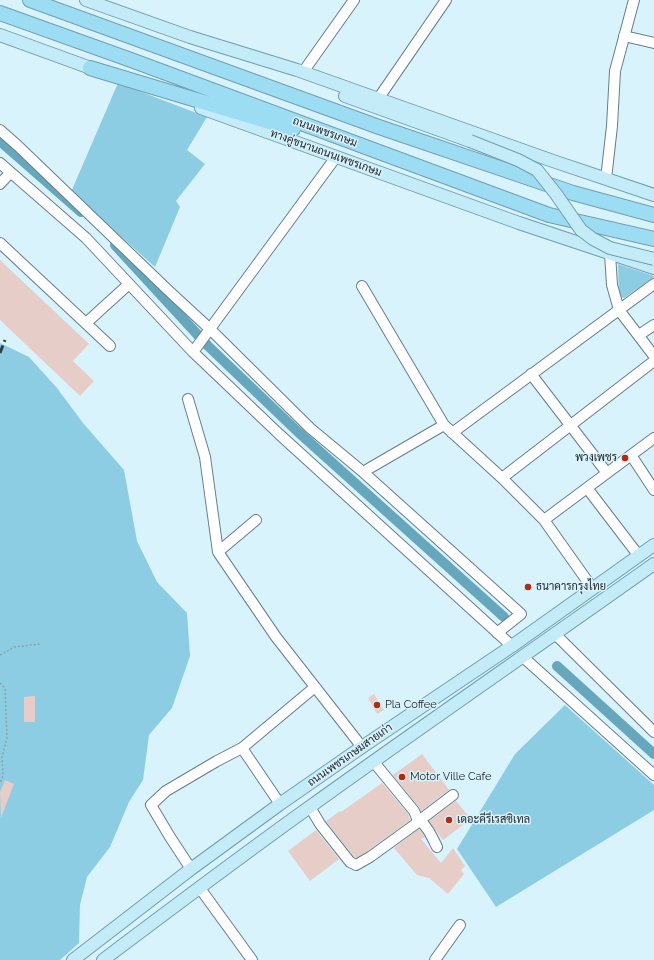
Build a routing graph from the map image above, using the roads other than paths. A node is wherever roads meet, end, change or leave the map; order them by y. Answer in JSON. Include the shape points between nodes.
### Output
{"nodes":[{"id":1,"x":30,"y":0,"type":"edge"},
{"id":2,"x":86,"y":0,"type":"edge"},
{"id":3,"x":354,"y":0,"type":"edge"},
{"id":4,"x":446,"y":0,"type":"edge"},
{"id":5,"x":634,"y":0,"type":"edge"},
{"id":6,"x":0,"y":13,"type":"edge"},
{"id":7,"x":0,"y":35,"type":"edge"},
{"id":8,"x":624,"y":36,"type":"junction"},
{"id":9,"x":190,"y":37,"type":"junction"},
{"id":10,"x":654,"y":43,"type":"edge"},
{"id":11,"x":90,"y":68,"type":"junction"},
{"id":12,"x":303,"y":72,"type":"junction"},
{"id":13,"x":378,"y":99,"type":"junction"},
{"id":14,"x":0,"y":130,"type":"edge"},
{"id":15,"x":336,"y":157,"type":"junction"},
{"id":16,"x":0,"y":163,"type":"edge"},
{"id":17,"x":427,"y":170,"type":"junction"},
{"id":18,"x":10,"y":172,"type":"junction"},
{"id":19,"x":606,"y":179,"type":"junction"},
{"id":20,"x":0,"y":184,"type":"edge"},
{"id":21,"x":654,"y":195,"type":"edge"},
{"id":22,"x":654,"y":215,"type":"edge"},
{"id":23,"x":654,"y":239,"type":"edge"},
{"id":24,"x":0,"y":243,"type":"edge"},
{"id":25,"x":610,"y":254,"type":"junction"},
{"id":26,"x":654,"y":259,"type":"edge"},
{"id":27,"x":654,"y":268,"type":"edge"},
{"id":28,"x":129,"y":284,"type":"junction"},
{"id":29,"x":654,"y":284,"type":"edge"},
{"id":30,"x":362,"y":286,"type":"dead end"},
{"id":31,"x":619,"y":310,"type":"junction"},
{"id":32,"x":86,"y":323,"type":"junction"},
{"id":33,"x":654,"y":324,"type":"edge"},
{"id":34,"x":208,"y":331,"type":"junction"},
{"id":35,"x":639,"y":335,"type":"junction"},
{"id":36,"x":110,"y":346,"type":"dead end"},
{"id":37,"x":195,"y":349,"type":"junction"},
{"id":38,"x":654,"y":356,"type":"edge"},
{"id":39,"x":654,"y":361,"type":"edge"},
{"id":40,"x":532,"y":374,"type":"junction"},
{"id":41,"x":188,"y":399,"type":"dead end"},
{"id":42,"x":444,"y":425,"type":"junction"},
{"id":43,"x":570,"y":425,"type":"junction"},
{"id":44,"x":452,"y":433,"type":"junction"},
{"id":45,"x":654,"y":438,"type":"edge"},
{"id":46,"x":631,"y":455,"type":"junction"},
{"id":47,"x":363,"y":472,"type":"junction"},
{"id":48,"x":607,"y":473,"type":"junction"},
{"id":49,"x":502,"y":478,"type":"junction"},
{"id":50,"x":587,"y":488,"type":"junction"},
{"id":51,"x":654,"y":490,"type":"edge"},
{"id":52,"x":256,"y":520,"type":"dead end"},
{"id":53,"x":544,"y":520,"type":"junction"},
{"id":54,"x":654,"y":545,"type":"edge"},
{"id":55,"x":218,"y":552,"type":"junction"},
{"id":56,"x":639,"y":556,"type":"junction"},
{"id":57,"x":654,"y":564,"type":"edge"},
{"id":58,"x":593,"y":589,"type":"junction"},
{"id":59,"x":497,"y":633,"type":"junction"},
{"id":60,"x":555,"y":634,"type":"junction"},
{"id":61,"x":512,"y":646,"type":"junction"},
{"id":62,"x":523,"y":657,"type":"junction"},
{"id":63,"x":315,"y":687,"type":"junction"},
{"id":64,"x":654,"y":732,"type":"edge"},
{"id":65,"x":362,"y":747,"type":"junction"},
{"id":66,"x":242,"y":748,"type":"junction"},
{"id":67,"x":373,"y":761,"type":"junction"},
{"id":68,"x":654,"y":775,"type":"edge"},
{"id":69,"x":453,"y":795,"type":"dead end"},
{"id":70,"x":280,"y":804,"type":"junction"},
{"id":71,"x":310,"y":807,"type":"junction"},
{"id":72,"x":418,"y":819,"type":"junction"},
{"id":73,"x":437,"y":847,"type":"dead end"},
{"id":74,"x":191,"y":868,"type":"junction"},
{"id":75,"x":199,"y":887,"type":"junction"},
{"id":76,"x":460,"y":925,"type":"dead end"},
{"id":77,"x":73,"y":960,"type":"edge"},
{"id":78,"x":103,"y":960,"type":"edge"},
{"id":79,"x":252,"y":960,"type":"edge"},
{"id":80,"x":435,"y":960,"type":"edge"}],
"edges":[{"from":1,"to":22,"type":"highway","via":[[386,130],[572,193]]},
{"from":2,"to":9,"type":"main road"},
{"from":3,"to":12,"type":"street"},
{"from":4,"to":13,"type":"street"},
{"from":5,"to":8,"type":"street"},
{"from":6,"to":17,"type":"highway","name":"ถนนเพชรเกษม"},
{"from":7,"to":11,"type":"main road","name":"ทางคู่ขนานถนนเพชรเกษม"},
{"from":8,"to":10,"type":"street"},
{"from":8,"to":19,"type":"street","via":[[615,70]]},
{"from":9,"to":12,"type":"main road"},
{"from":9,"to":26,"type":"main road","bridge":true,"via":[[518,160],[537,170],[581,230],[593,239],[610,248]]},
{"from":11,"to":15,"type":"main road","name":"ทางคู่ขนานถนนเพชรเกษม"},
{"from":11,"to":17,"type":"highway"},
{"from":12,"to":13,"type":"main road"},
{"from":13,"to":19,"type":"main road"},
{"from":14,"to":34,"type":"street"},
{"from":15,"to":25,"type":"main road","name":"ทางคู่ขนานถนนเพชรเกษม"},
{"from":15,"to":34,"type":"street"},
{"from":16,"to":18,"type":"street"},
{"from":17,"to":23,"type":"highway","name":"ถนนเพชรเกษม","via":[[549,215]]},
{"from":18,"to":20,"type":"street"},
{"from":18,"to":28,"type":"street","via":[[86,238]]},
{"from":19,"to":21,"type":"main road"},
{"from":24,"to":32,"type":"street"},
{"from":25,"to":27,"type":"main road","name":"ทางคู่ขนานถนนเพชรเกษม"},
{"from":25,"to":31,"type":"street","via":[[612,285]]},
{"from":28,"to":32,"type":"street"},
{"from":28,"to":37,"type":"street"},
{"from":29,"to":31,"type":"street"},
{"from":30,"to":42,"type":"street"},
{"from":31,"to":35,"type":"street"},
{"from":31,"to":40,"type":"street"},
{"from":32,"to":36,"type":"street"},
{"from":33,"to":35,"type":"street"},
{"from":34,"to":37,"type":"street"},
{"from":34,"to":47,"type":"street","via":[[310,428]]},
{"from":35,"to":38,"type":"street"},
{"from":37,"to":59,"type":"street","via":[[279,434]]},
{"from":39,"to":43,"type":"street"},
{"from":40,"to":43,"type":"street"},
{"from":40,"to":44,"type":"street"},
{"from":41,"to":55,"type":"street","via":[[205,457]]},
{"from":42,"to":44,"type":"street"},
{"from":42,"to":47,"type":"street"},
{"from":43,"to":48,"type":"street"},
{"from":43,"to":49,"type":"street"},
{"from":44,"to":49,"type":"street"},
{"from":45,"to":46,"type":"street"},
{"from":46,"to":48,"type":"street"},
{"from":46,"to":51,"type":"street"},
{"from":47,"to":59,"type":"street","via":[[521,614]]},
{"from":48,"to":50,"type":"street"},
{"from":49,"to":53,"type":"street"},
{"from":50,"to":53,"type":"street"},
{"from":50,"to":56,"type":"street"},
{"from":52,"to":55,"type":"street"},
{"from":53,"to":58,"type":"street"},
{"from":54,"to":56,"type":"main road","name":"ถนนเพชรเกษมสายเก่า"},
{"from":55,"to":63,"type":"street","via":[[276,637]]},
{"from":56,"to":58,"type":"main road","name":"ถนนเพชรเกษมสายเก่า"},
{"from":57,"to":60,"type":"main road","name":"ถนนเพชรเกษมสายเก่า"},
{"from":58,"to":61,"type":"main road","name":"ถนนเพชรเกษมสายเก่า"},
{"from":59,"to":61,"type":"street"},
{"from":60,"to":62,"type":"main road","name":"ถนนเพชรเกษมสายเก่า"},
{"from":60,"to":64,"type":"street"},
{"from":61,"to":65,"type":"main road","name":"ถนนเพชรเกษมสายเก่า"},
{"from":62,"to":67,"type":"main road","name":"ถนนเพชรเกษมสายเก่า"},
{"from":62,"to":68,"type":"street"},
{"from":63,"to":65,"type":"street"},
{"from":63,"to":66,"type":"street"},
{"from":65,"to":70,"type":"main road","name":"ถนนเพชรเกษมสายเก่า"},
{"from":66,"to":70,"type":"street"},
{"from":66,"to":74,"type":"street","via":[[166,791],[151,805]]},
{"from":67,"to":71,"type":"main road","name":"ถนนเพชรเกษมสายเก่า"},
{"from":67,"to":72,"type":"street"},
{"from":69,"to":72,"type":"street"},
{"from":70,"to":74,"type":"main road","name":"ถนนเพชรเกษมสายเก่า"},
{"from":71,"to":72,"type":"street","via":[[350,862],[356,865],[417,823]]},
{"from":71,"to":75,"type":"main road","name":"ถนนเพชรเกษมสายเก่า"},
{"from":72,"to":73,"type":"street","via":[[422,821]]},
{"from":74,"to":77,"type":"main road","name":"ถนนเพชรเกษมสายเก่า"},
{"from":75,"to":78,"type":"main road","name":"ถนนเพชรเกษมสายเก่า"},
{"from":75,"to":79,"type":"street"},
{"from":76,"to":80,"type":"street"}]}
